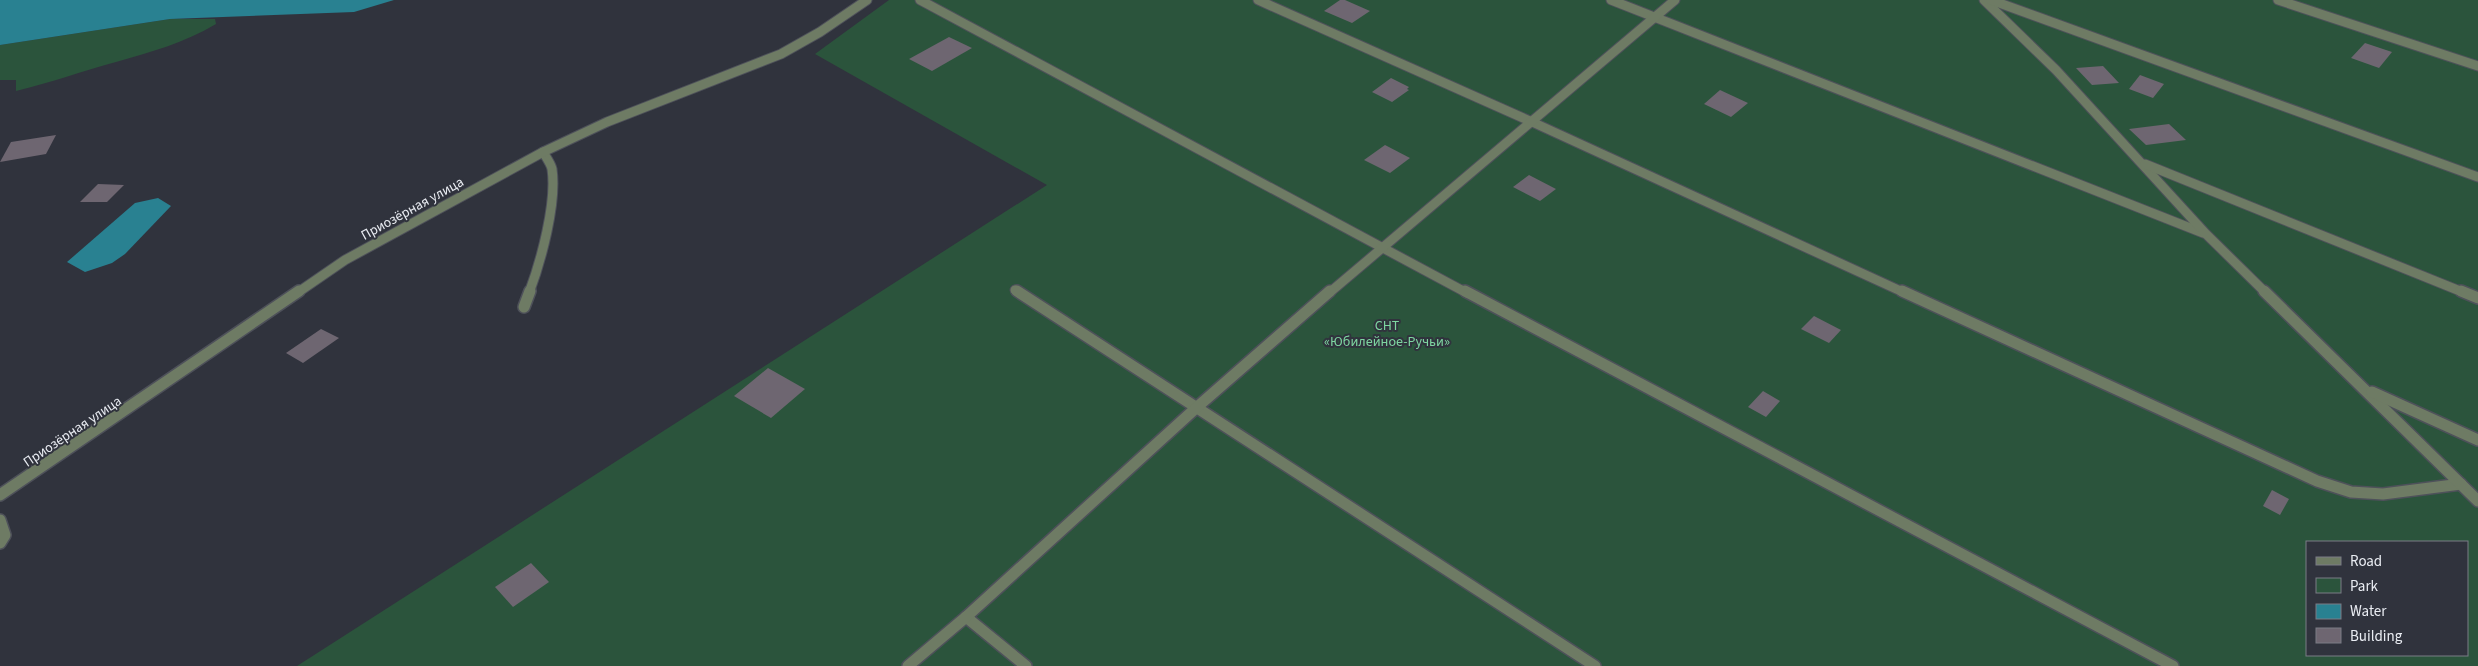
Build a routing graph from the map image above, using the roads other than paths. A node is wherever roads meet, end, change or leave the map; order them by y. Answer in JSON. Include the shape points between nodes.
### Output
{"nodes":[{"id":1,"x":867,"y":0,"type":"edge"},
{"id":2,"x":920,"y":0,"type":"edge"},
{"id":3,"x":1258,"y":0,"type":"edge"},
{"id":4,"x":1611,"y":0,"type":"edge"},
{"id":5,"x":1675,"y":0,"type":"edge"},
{"id":6,"x":1984,"y":0,"type":"edge"},
{"id":7,"x":1991,"y":0,"type":"edge"},
{"id":8,"x":2278,"y":0,"type":"edge"},
{"id":9,"x":1656,"y":17,"type":"junction"},
{"id":10,"x":2478,"y":66,"type":"edge"},
{"id":11,"x":1530,"y":120,"type":"junction"},
{"id":12,"x":543,"y":152,"type":"junction"},
{"id":13,"x":2143,"y":163,"type":"junction"},
{"id":14,"x":2478,"y":177,"type":"edge"},
{"id":15,"x":2206,"y":234,"type":"junction"},
{"id":16,"x":1381,"y":247,"type":"junction"},
{"id":17,"x":1015,"y":290,"type":"dead end"},
{"id":18,"x":2478,"y":298,"type":"edge"},
{"id":19,"x":524,"y":308,"type":"dead end"},
{"id":20,"x":2364,"y":389,"type":"junction"},
{"id":21,"x":1196,"y":408,"type":"junction"},
{"id":22,"x":2478,"y":440,"type":"edge"},
{"id":23,"x":2461,"y":484,"type":"junction"},
{"id":24,"x":0,"y":495,"type":"edge"},
{"id":25,"x":2478,"y":500,"type":"edge"},
{"id":26,"x":0,"y":520,"type":"edge"},
{"id":27,"x":0,"y":543,"type":"edge"},
{"id":28,"x":966,"y":617,"type":"junction"},
{"id":29,"x":908,"y":666,"type":"edge"},
{"id":30,"x":1026,"y":666,"type":"edge"},
{"id":31,"x":1594,"y":666,"type":"edge"},
{"id":32,"x":2173,"y":666,"type":"edge"}],
"edges":[{"from":1,"to":12,"type":"street","name":"Приозёрная улица","via":[[782,54],[632,111]]},
{"from":2,"to":16,"type":"street"},
{"from":3,"to":11,"type":"street"},
{"from":4,"to":9,"type":"street"},
{"from":5,"to":9,"type":"street"},
{"from":6,"to":13,"type":"street","via":[[2056,70]]},
{"from":7,"to":14,"type":"street"},
{"from":8,"to":10,"type":"street"},
{"from":9,"to":11,"type":"street"},
{"from":9,"to":15,"type":"street"},
{"from":11,"to":16,"type":"street"},
{"from":11,"to":23,"type":"street","via":[[2317,481],[2351,492],[2383,494]]},
{"from":12,"to":19,"type":"street","via":[[552,168],[551,195],[543,254]]},
{"from":12,"to":24,"type":"street","name":"Приозёрная улица","via":[[346,260]]},
{"from":13,"to":15,"type":"street"},
{"from":13,"to":18,"type":"street"},
{"from":15,"to":20,"type":"street"},
{"from":16,"to":21,"type":"street"},
{"from":16,"to":32,"type":"street"},
{"from":17,"to":21,"type":"street"},
{"from":20,"to":22,"type":"street"},
{"from":20,"to":23,"type":"street"},
{"from":21,"to":28,"type":"street"},
{"from":21,"to":31,"type":"street"},
{"from":23,"to":25,"type":"street"},
{"from":26,"to":27,"type":"street","via":[[5,534]]},
{"from":28,"to":29,"type":"street"},
{"from":28,"to":30,"type":"street"}]}
